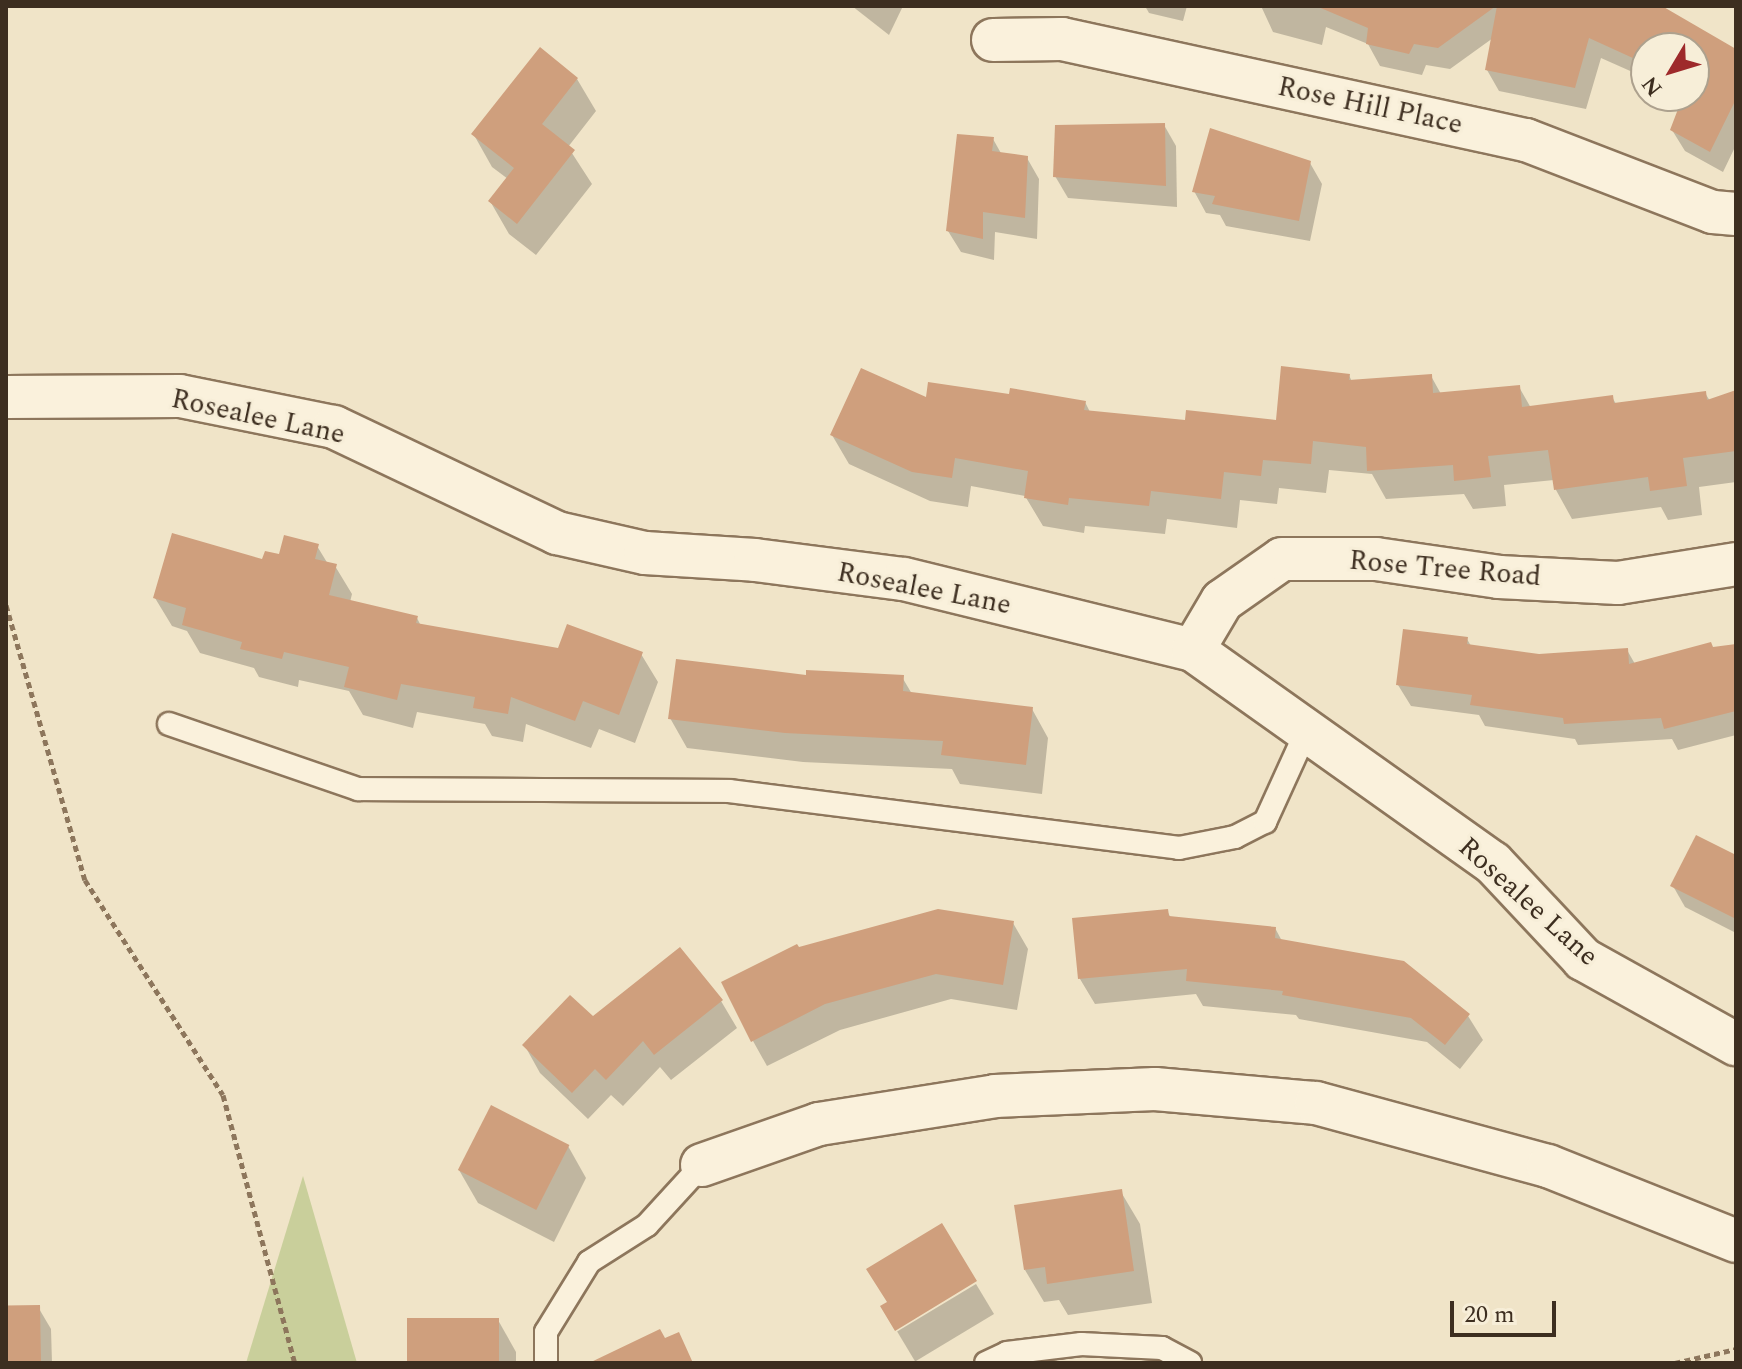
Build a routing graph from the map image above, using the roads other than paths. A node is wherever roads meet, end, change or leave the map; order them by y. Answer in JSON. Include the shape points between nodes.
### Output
{"nodes":[{"id":1,"x":993,"y":40,"type":"dead end"},
{"id":2,"x":1736,"y":214,"type":"edge"},
{"id":3,"x":6,"y":397,"type":"edge"},
{"id":4,"x":1736,"y":564,"type":"edge"},
{"id":5,"x":1193,"y":650,"type":"junction"},
{"id":6,"x":169,"y":724,"type":"dead end"},
{"id":7,"x":1307,"y":730,"type":"junction"},
{"id":8,"x":1736,"y":1044,"type":"edge"},
{"id":9,"x":702,"y":1165,"type":"joint"},
{"id":10,"x":1736,"y":1241,"type":"edge"},
{"id":11,"x":546,"y":1363,"type":"edge"},
{"id":12,"x":986,"y":1363,"type":"edge"},
{"id":13,"x":1190,"y":1363,"type":"edge"}],
"edges":[{"from":1,"to":2,"type":"street","name":"Rose Hill Place","via":[[1062,39],[1526,140],[1713,212]]},
{"from":3,"to":5,"type":"street","name":"Rosealee Lane","via":[[180,396],[334,427],[557,533],[645,553],[755,560],[904,579]]},
{"from":4,"to":5,"type":"street","name":"Rose Tree Road","via":[[1618,583],[1499,577],[1376,559],[1282,559],[1222,601]]},
{"from":5,"to":7,"type":"street","name":"Rosealee Lane"},
{"from":6,"to":7,"type":"lane","via":[[358,789],[729,791],[1179,848],[1235,837],[1265,822]]},
{"from":7,"to":8,"type":"street","name":"Rosealee Lane","via":[[1493,863],[1583,959]]},
{"from":9,"to":10,"type":"street","via":[[819,1124],[995,1096],[1155,1089],[1316,1103],[1548,1166]]},
{"from":9,"to":11,"type":"lane","via":[[647,1225],[589,1262],[546,1332]]},
{"from":12,"to":13,"type":"lane","via":[[1007,1353],[1081,1344],[1162,1348]]}]}
